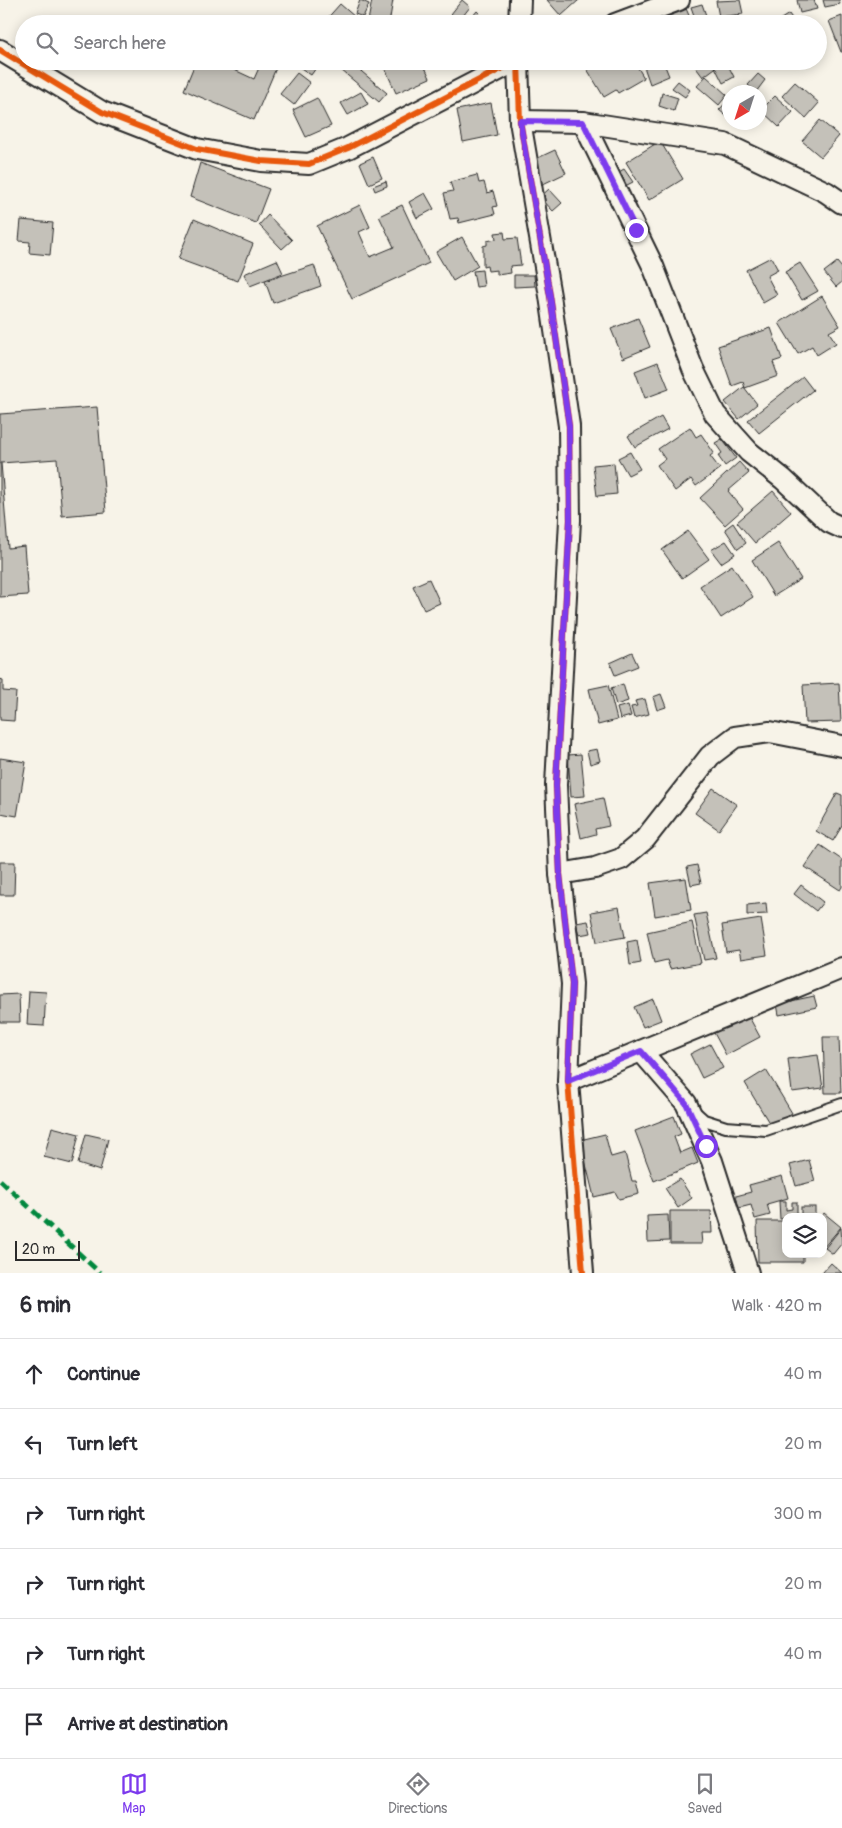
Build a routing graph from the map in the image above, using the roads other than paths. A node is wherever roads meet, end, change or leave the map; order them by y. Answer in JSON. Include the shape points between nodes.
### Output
{"nodes":[{"id":1,"x":520,"y":0,"type":"edge"},
{"id":2,"x":679,"y":0,"type":"edge"},
{"id":3,"x":519,"y":15,"type":"edge"},
{"id":4,"x":640,"y":15,"type":"edge"},
{"id":5,"x":0,"y":50,"type":"edge"},
{"id":6,"x":15,"y":59,"type":"edge"},
{"id":7,"x":33,"y":70,"type":"edge"},
{"id":8,"x":500,"y":70,"type":"edge"},
{"id":9,"x":517,"y":70,"type":"edge"},
{"id":10,"x":520,"y":121,"type":"junction"},
{"id":11,"x":583,"y":122,"type":"junction"},
{"id":12,"x":842,"y":203,"type":"edge"},
{"id":13,"x":842,"y":528,"type":"edge"},
{"id":14,"x":842,"y":746,"type":"edge"},
{"id":15,"x":560,"y":874,"type":"junction"},
{"id":16,"x":842,"y":968,"type":"edge"},
{"id":17,"x":641,"y":1051,"type":"junction"},
{"id":18,"x":568,"y":1081,"type":"junction"},
{"id":19,"x":686,"y":1103,"type":"junction"},
{"id":20,"x":842,"y":1104,"type":"edge"},
{"id":21,"x":583,"y":1273,"type":"edge"},
{"id":22,"x":748,"y":1273,"type":"edge"}],
"edges":[{"from":1,"to":3,"type":"street"},
{"from":2,"to":4,"type":"street"},
{"from":5,"to":6,"type":"street"},
{"from":7,"to":8,"type":"street","via":[[102,112],[198,149],[262,161],[309,164],[348,148]]},
{"from":9,"to":10,"type":"street"},
{"from":10,"to":11,"type":"street"},
{"from":10,"to":15,"type":"street","via":[[569,426],[570,520],[556,785]]},
{"from":11,"to":12,"type":"street","via":[[725,144],[826,192]]},
{"from":11,"to":13,"type":"street","via":[[653,266],[693,368],[715,414],[749,452],[828,522]]},
{"from":14,"to":15,"type":"street","via":[[770,732],[735,737],[710,756],[645,839],[620,859],[595,868]]},
{"from":15,"to":18,"type":"street","via":[[572,984]]},
{"from":16,"to":17,"type":"street"},
{"from":17,"to":18,"type":"street"},
{"from":17,"to":19,"type":"street"},
{"from":18,"to":21,"type":"street"},
{"from":19,"to":20,"type":"lane","via":[[704,1120],[726,1127],[766,1130]]},
{"from":19,"to":22,"type":"street","via":[[712,1161]]}]}
